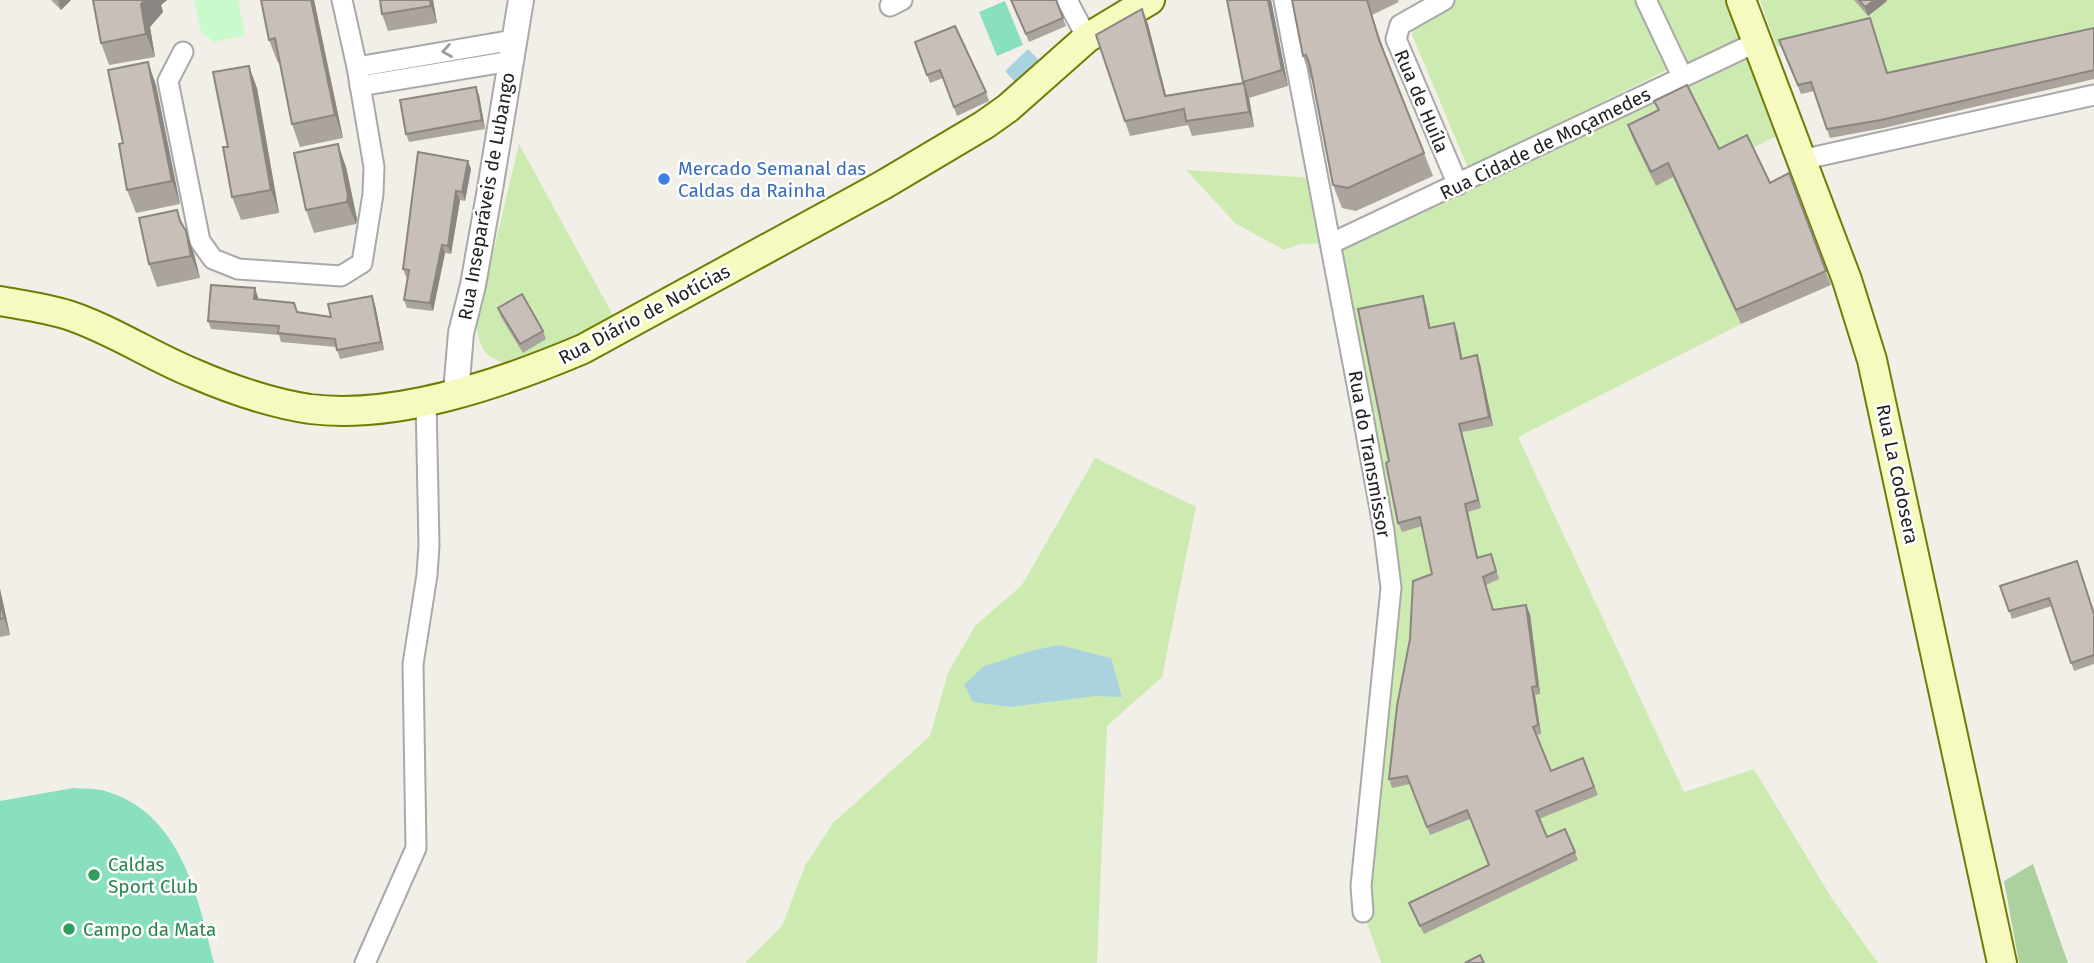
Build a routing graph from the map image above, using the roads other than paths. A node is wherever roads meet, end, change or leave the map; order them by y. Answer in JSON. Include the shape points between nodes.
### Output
{"nodes":[{"id":1,"x":342,"y":0,"type":"edge"},
{"id":2,"x":521,"y":0,"type":"edge"},
{"id":3,"x":1067,"y":0,"type":"edge"},
{"id":4,"x":1150,"y":0,"type":"edge"},
{"id":5,"x":1284,"y":0,"type":"edge"},
{"id":6,"x":1444,"y":0,"type":"edge"},
{"id":7,"x":1646,"y":0,"type":"edge"},
{"id":8,"x":1741,"y":0,"type":"edge"},
{"id":9,"x":1087,"y":38,"type":"junction"},
{"id":10,"x":1757,"y":42,"type":"junction"},
{"id":11,"x":513,"y":50,"type":"junction"},
{"id":12,"x":183,"y":52,"type":"dead end"},
{"id":13,"x":357,"y":67,"type":"junction"},
{"id":14,"x":1682,"y":76,"type":"junction"},
{"id":15,"x":360,"y":86,"type":"junction"},
{"id":16,"x":2094,"y":96,"type":"edge"},
{"id":17,"x":1801,"y":160,"type":"junction"},
{"id":18,"x":1458,"y":185,"type":"junction"},
{"id":19,"x":1332,"y":243,"type":"junction"},
{"id":20,"x":0,"y":301,"type":"edge"},
{"id":21,"x":456,"y":393,"type":"junction"},
{"id":22,"x":426,"y":400,"type":"junction"},
{"id":23,"x":1363,"y":912,"type":"dead end"},
{"id":24,"x":365,"y":963,"type":"edge"},
{"id":25,"x":2003,"y":963,"type":"edge"}],
"edges":[{"from":1,"to":13,"type":"street"},
{"from":2,"to":11,"type":"street","name":"Rua Inseparáveis de Lubango"},
{"from":3,"to":9,"type":"street"},
{"from":4,"to":9,"type":"main road","name":"Rua Diário de Notícias"},
{"from":5,"to":19,"type":"street","name":"Rua do Transmissor"},
{"from":6,"to":18,"type":"street","name":"Rua de Huíla","via":[[1400,25],[1396,39]]},
{"from":7,"to":14,"type":"street"},
{"from":8,"to":10,"type":"main road","name":"Rua La Codosera"},
{"from":9,"to":21,"type":"main road","name":"Rua Diário de Notícias","via":[[1008,108],[883,185],[583,349]]},
{"from":10,"to":14,"type":"street","name":"Rua Cidade de Moçamedes"},
{"from":10,"to":17,"type":"main road","name":"Rua La Codosera"},
{"from":11,"to":13,"type":"street","one_way":true},
{"from":11,"to":15,"type":"street"},
{"from":11,"to":21,"type":"street","name":"Rua Inseparáveis de Lubango","via":[[461,333]]},
{"from":12,"to":15,"type":"street","via":[[168,81],[200,241],[213,259],[238,269],[341,276],[362,263],[374,167]]},
{"from":13,"to":15,"type":"street"},
{"from":14,"to":18,"type":"street","name":"Rua Cidade de Moçamedes"},
{"from":16,"to":17,"type":"street"},
{"from":17,"to":25,"type":"main road","name":"Rua La Codosera","via":[[1872,360]]},
{"from":18,"to":19,"type":"street","name":"Rua Cidade de Moçamedes"},
{"from":19,"to":23,"type":"street","name":"Rua do Transmissor","via":[[1391,588],[1361,886]]},
{"from":20,"to":22,"type":"main road","name":"Rua Diário de Notícias","via":[[68,315],[191,372],[275,402],[347,410]]},
{"from":21,"to":22,"type":"main road","name":"Rua Diário de Notícias"},
{"from":22,"to":24,"type":"street","via":[[429,545],[413,664],[416,848]]}]}
